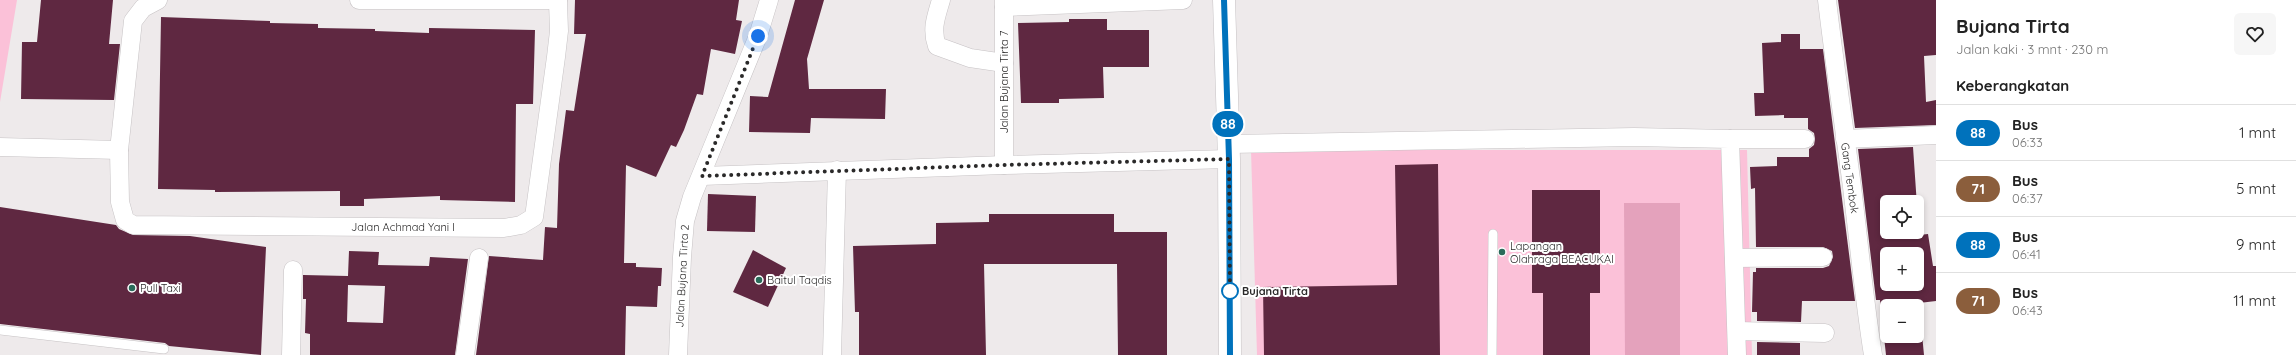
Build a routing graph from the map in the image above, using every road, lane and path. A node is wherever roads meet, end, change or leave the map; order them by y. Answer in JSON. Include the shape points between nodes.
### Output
{"nodes":[{"id":1,"x":158,"y":0,"type":"edge"},
{"id":2,"x":359,"y":0,"type":"edge"},
{"id":3,"x":769,"y":0,"type":"edge"},
{"id":4,"x":941,"y":0,"type":"edge"},
{"id":5,"x":1183,"y":0,"type":"edge"},
{"id":6,"x":1224,"y":0,"type":"edge"},
{"id":7,"x":1827,"y":0,"type":"edge"},
{"id":8,"x":558,"y":1,"type":"edge"},
{"id":9,"x":1004,"y":4,"type":"edge"},
{"id":10,"x":1004,"y":63,"type":"junction"},
{"id":11,"x":1936,"y":135,"type":"edge"},
{"id":12,"x":1730,"y":138,"type":"junction"},
{"id":13,"x":1845,"y":138,"type":"junction"},
{"id":14,"x":1805,"y":139,"type":"dead end"},
{"id":15,"x":0,"y":148,"type":"edge"},
{"id":16,"x":119,"y":150,"type":"junction"},
{"id":17,"x":1229,"y":151,"type":"junction"},
{"id":18,"x":1004,"y":165,"type":"junction"},
{"id":19,"x":837,"y":170,"type":"junction"},
{"id":20,"x":702,"y":176,"type":"junction"},
{"id":21,"x":1493,"y":234,"type":"dead end"},
{"id":22,"x":1823,"y":256,"type":"dead end"},
{"id":23,"x":480,"y":258,"type":"dead end"},
{"id":24,"x":1734,"y":258,"type":"junction"},
{"id":25,"x":294,"y":270,"type":"dead end"},
{"id":26,"x":0,"y":330,"type":"edge"},
{"id":27,"x":1737,"y":331,"type":"junction"},
{"id":28,"x":1825,"y":333,"type":"dead end"},
{"id":29,"x":164,"y":349,"type":"dead end"},
{"id":30,"x":291,"y":355,"type":"edge"},
{"id":31,"x":465,"y":355,"type":"edge"},
{"id":32,"x":678,"y":355,"type":"edge"},
{"id":33,"x":832,"y":355,"type":"edge"},
{"id":34,"x":1230,"y":355,"type":"edge"},
{"id":35,"x":1492,"y":355,"type":"edge"},
{"id":36,"x":1737,"y":355,"type":"edge"},
{"id":37,"x":1873,"y":355,"type":"edge"}],
"edges":[{"from":1,"to":16,"type":"street","name":"Jalan Achmad Yani I","via":[[143,8],[133,21]]},
{"from":2,"to":8,"type":"street","name":"Jalan Achmad Yani I"},
{"from":3,"to":20,"type":"street","name":"Jalan Bujana Tirta 2","via":[[758,36]]},
{"from":4,"to":10,"type":"street","via":[[934,22],[933,35],[937,46],[970,58]]},
{"from":5,"to":9,"type":"street"},
{"from":6,"to":17,"type":"street"},
{"from":7,"to":13,"type":"street","name":"Gang Tembok"},
{"from":8,"to":16,"type":"street","name":"Jalan Achmad Yani I","via":[[559,31],[534,218],[521,225],[496,228],[133,225],[125,220],[120,202]]},
{"from":9,"to":10,"type":"street","name":"Jalan Bujana Tirta 7"},
{"from":10,"to":18,"type":"street","name":"Jalan Bujana Tirta 7"},
{"from":11,"to":13,"type":"street"},
{"from":12,"to":14,"type":"street"},
{"from":12,"to":17,"type":"street","via":[[1634,137]]},
{"from":12,"to":24,"type":"street"},
{"from":13,"to":37,"type":"street","name":"Gang Tembok","via":[[1867,328]]},
{"from":15,"to":16,"type":"street"},
{"from":17,"to":18,"type":"street"},
{"from":17,"to":34,"type":"street"},
{"from":18,"to":19,"type":"street"},
{"from":19,"to":20,"type":"street"},
{"from":19,"to":33,"type":"street"},
{"from":20,"to":32,"type":"street","name":"Jalan Bujana Tirta 2","via":[[685,221]]},
{"from":21,"to":35,"type":"lane"},
{"from":22,"to":24,"type":"street"},
{"from":23,"to":31,"type":"street"},
{"from":24,"to":27,"type":"street"},
{"from":25,"to":30,"type":"street"},
{"from":26,"to":29,"type":"lane"},
{"from":27,"to":28,"type":"street"},
{"from":27,"to":36,"type":"street"}]}
